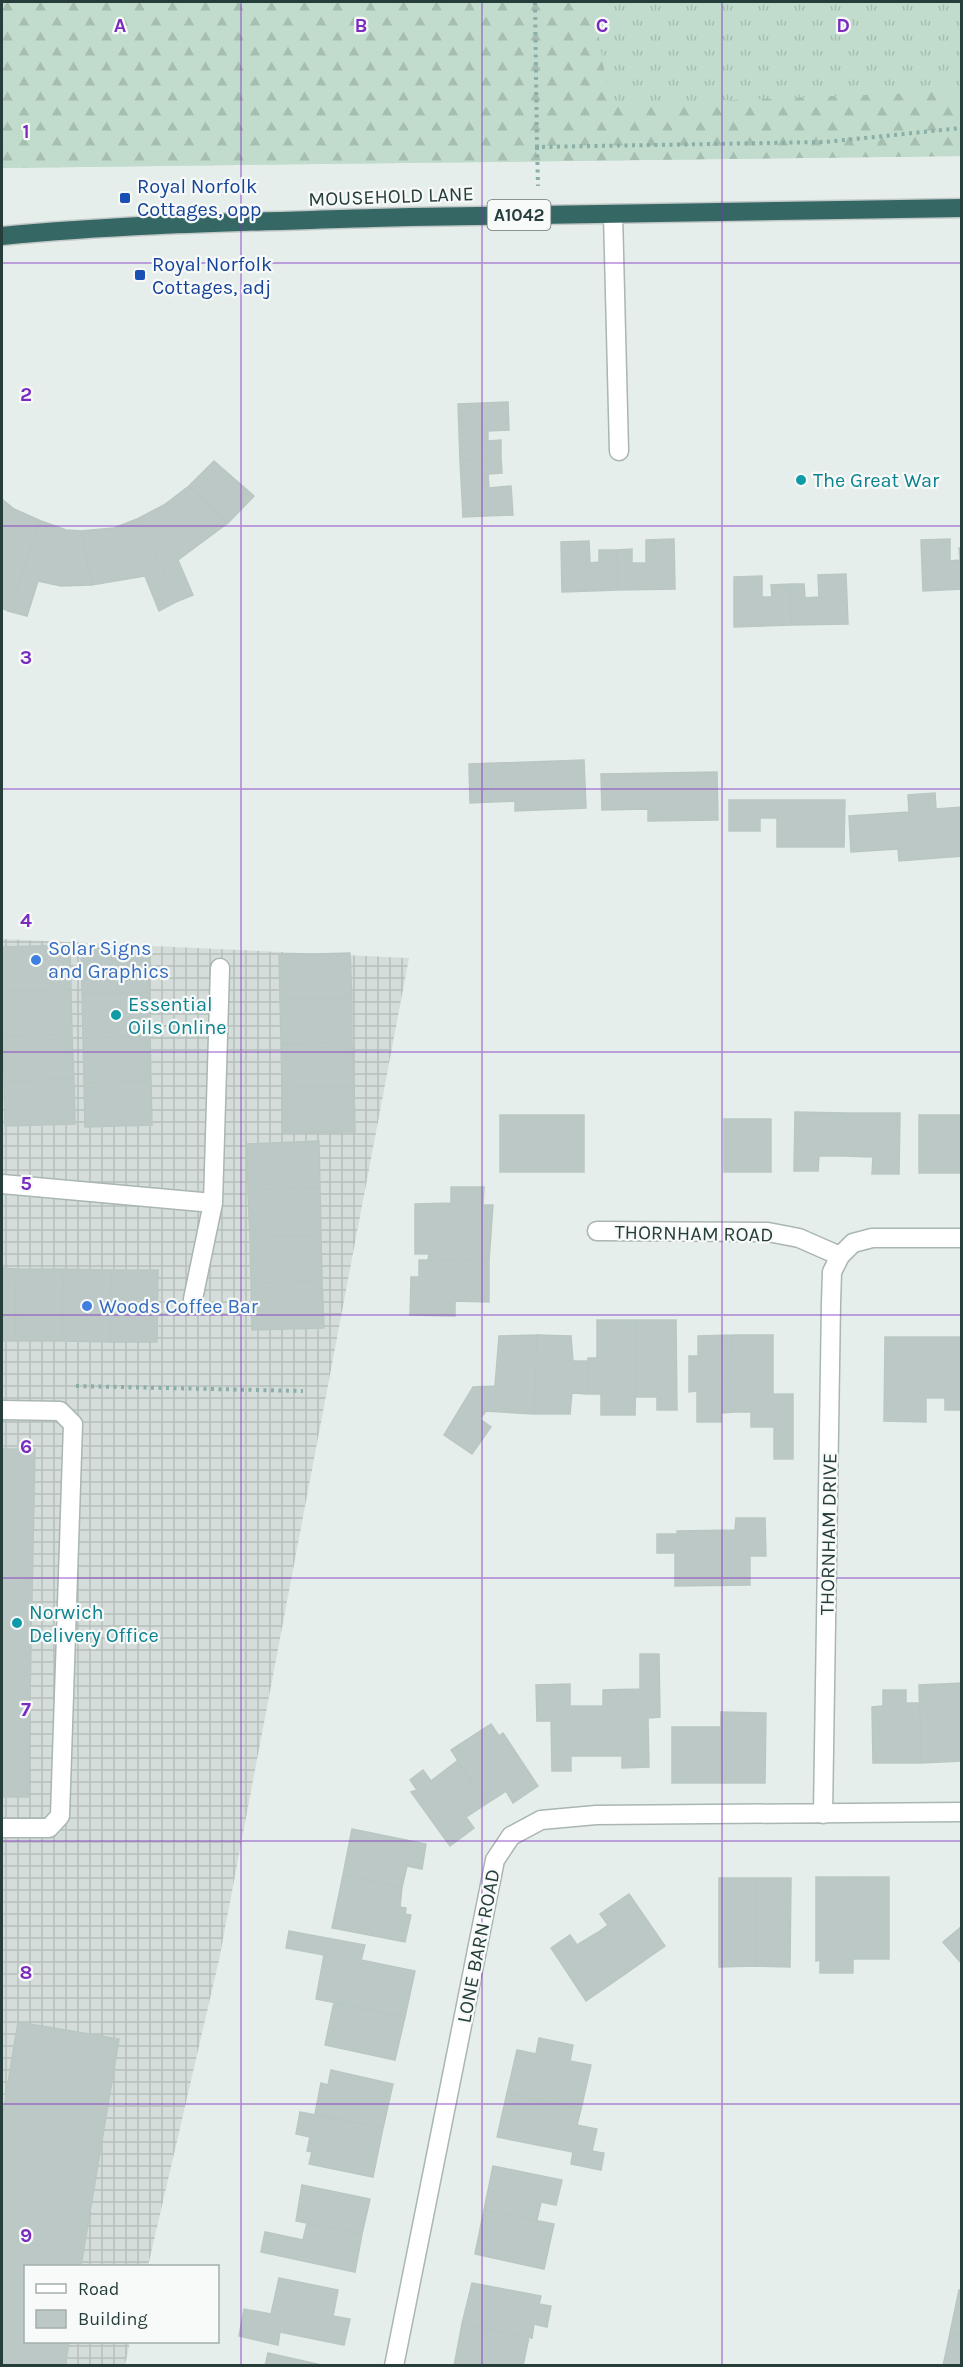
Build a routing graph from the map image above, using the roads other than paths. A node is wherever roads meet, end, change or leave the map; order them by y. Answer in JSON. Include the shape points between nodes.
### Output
{"nodes":[{"id":1,"x":962,"y":208,"type":"edge"},
{"id":2,"x":613,"y":214,"type":"junction"},
{"id":3,"x":2,"y":236,"type":"edge"},
{"id":4,"x":620,"y":451,"type":"dead end"},
{"id":5,"x":220,"y":968,"type":"dead end"},
{"id":6,"x":2,"y":1184,"type":"edge"},
{"id":7,"x":213,"y":1203,"type":"junction"},
{"id":8,"x":597,"y":1231,"type":"dead end"},
{"id":9,"x":962,"y":1238,"type":"edge"},
{"id":10,"x":840,"y":1256,"type":"junction"},
{"id":11,"x":194,"y":1299,"type":"dead end"},
{"id":12,"x":2,"y":1410,"type":"edge"},
{"id":13,"x":962,"y":1812,"type":"edge"},
{"id":14,"x":823,"y":1814,"type":"junction"},
{"id":15,"x":2,"y":1828,"type":"edge"},
{"id":16,"x":394,"y":2366,"type":"edge"}],
"edges":[{"from":1,"to":2,"type":"highway","name":"MOUSEHOLD LANE","number":"A1042"},
{"from":2,"to":3,"type":"highway","name":"MOUSEHOLD LANE","number":"A1042","via":[[189,224]]},
{"from":2,"to":4,"type":"street"},
{"from":5,"to":7,"type":"street"},
{"from":6,"to":7,"type":"street"},
{"from":7,"to":11,"type":"street"},
{"from":8,"to":10,"type":"street","name":"THORNHAM ROAD","via":[[768,1232],[799,1238]]},
{"from":9,"to":10,"type":"street","via":[[872,1238],[854,1243]]},
{"from":10,"to":14,"type":"street","name":"THORNHAM DRIVE","via":[[832,1272]]},
{"from":12,"to":15,"type":"street","via":[[60,1411],[73,1425],[60,1816],[49,1828]]},
{"from":13,"to":14,"type":"street","name":"LONE BARN ROAD"},
{"from":14,"to":16,"type":"street","name":"LONE BARN ROAD","via":[[596,1815],[541,1820],[511,1836],[495,1860]]}]}
